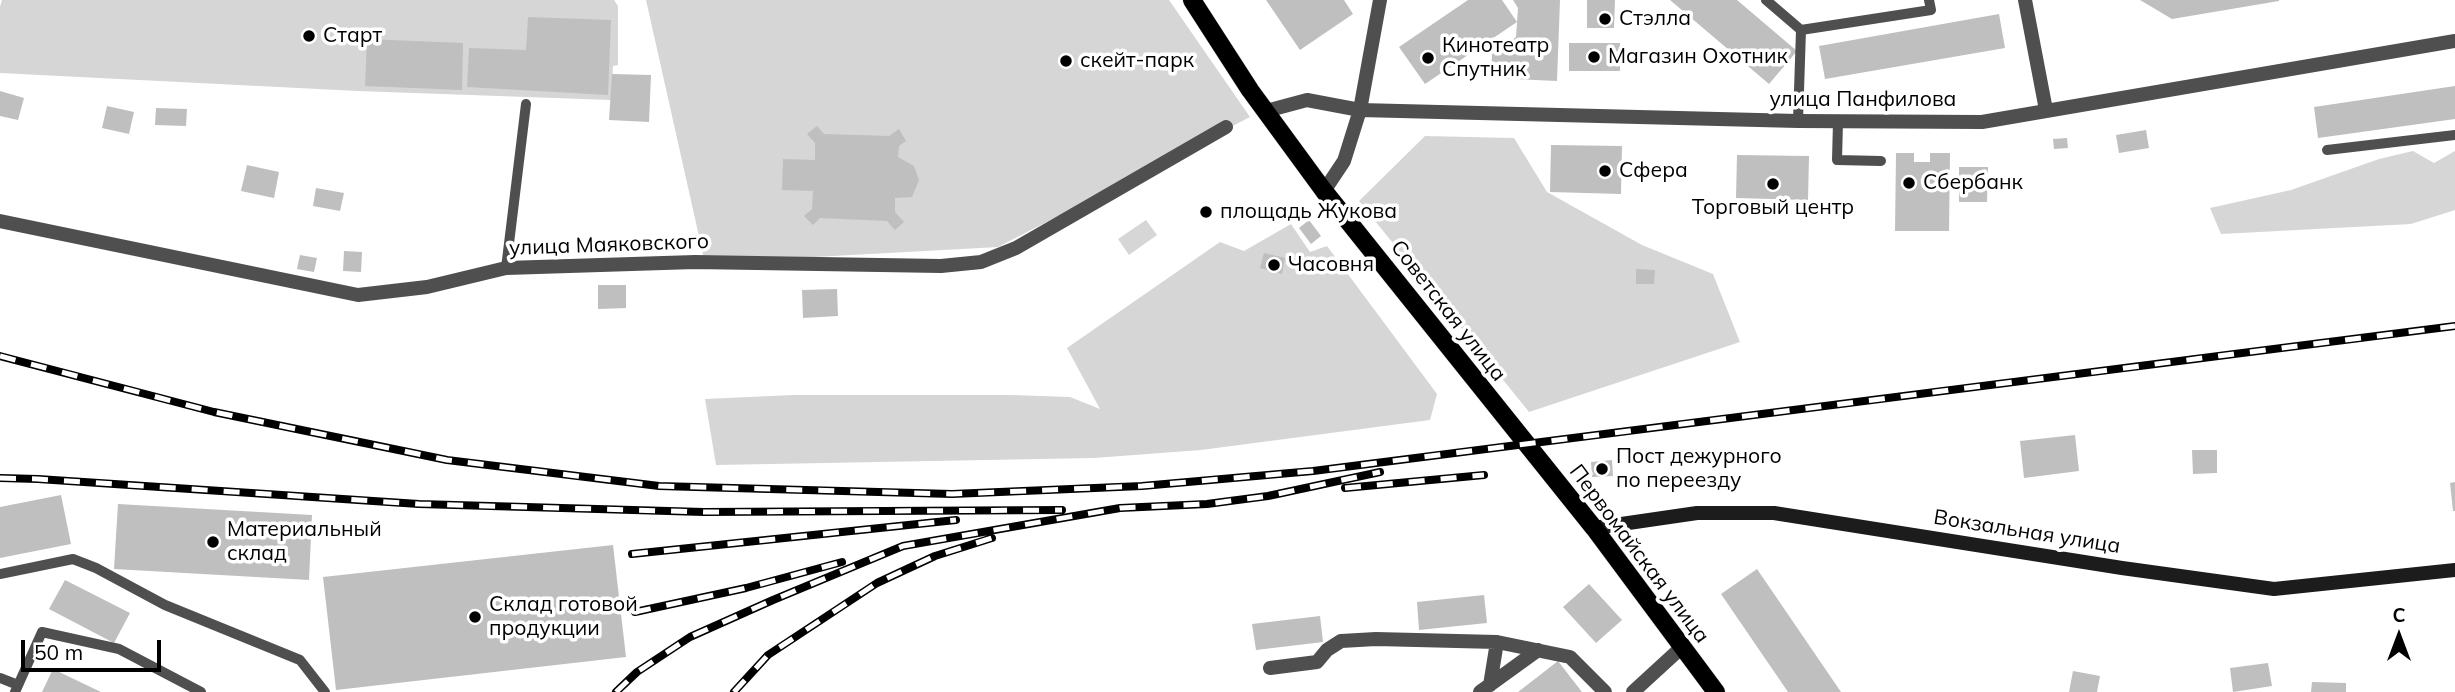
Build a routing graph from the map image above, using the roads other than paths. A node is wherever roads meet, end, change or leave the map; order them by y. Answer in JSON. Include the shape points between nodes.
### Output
{"nodes":[{"id":1,"x":1192,"y":0,"type":"edge"},
{"id":2,"x":1766,"y":0,"type":"edge"},
{"id":3,"x":1929,"y":0,"type":"edge"},
{"id":4,"x":2025,"y":0,"type":"edge"},
{"id":5,"x":1377,"y":2,"type":"edge"},
{"id":6,"x":1801,"y":30,"type":"junction"},
{"id":7,"x":2455,"y":41,"type":"edge"},
{"id":8,"x":526,"y":104,"type":"dead end"},
{"id":9,"x":1360,"y":110,"type":"junction"},
{"id":10,"x":2046,"y":110,"type":"junction"},
{"id":11,"x":1266,"y":111,"type":"junction"},
{"id":12,"x":1798,"y":121,"type":"junction"},
{"id":13,"x":1838,"y":122,"type":"junction"},
{"id":14,"x":1226,"y":127,"type":"dead end"},
{"id":15,"x":2455,"y":135,"type":"edge"},
{"id":16,"x":2327,"y":150,"type":"dead end"},
{"id":17,"x":1881,"y":161,"type":"dead end"},
{"id":18,"x":1324,"y":191,"type":"junction"},
{"id":19,"x":0,"y":220,"type":"edge"},
{"id":20,"x":506,"y":268,"type":"junction"},
{"id":21,"x":1525,"y":444,"type":"joint"},
{"id":22,"x":1594,"y":528,"type":"junction"},
{"id":23,"x":2455,"y":570,"type":"edge"},
{"id":24,"x":0,"y":574,"type":"edge"},
{"id":25,"x":1497,"y":642,"type":"junction"},
{"id":26,"x":1682,"y":648,"type":"junction"},
{"id":27,"x":1538,"y":650,"type":"junction"},
{"id":28,"x":1270,"y":668,"type":"dead end"},
{"id":29,"x":0,"y":678,"type":"edge"},
{"id":30,"x":1485,"y":688,"type":"edge"},
{"id":31,"x":16,"y":689,"type":"edge"},
{"id":32,"x":201,"y":692,"type":"edge"},
{"id":33,"x":325,"y":692,"type":"edge"},
{"id":34,"x":1605,"y":692,"type":"edge"},
{"id":35,"x":1633,"y":692,"type":"edge"},
{"id":36,"x":1716,"y":692,"type":"edge"}],
"edges":[{"from":1,"to":11,"type":"main road","name":"Советская улица"},
{"from":2,"to":6,"type":"lane"},
{"from":3,"to":6,"type":"lane","via":[[1931,10]]},
{"from":4,"to":10,"type":"street"},
{"from":5,"to":9,"type":"street"},
{"from":6,"to":12,"type":"lane"},
{"from":7,"to":10,"type":"street","name":"улица Панфилова"},
{"from":8,"to":20,"type":"lane"},
{"from":9,"to":11,"type":"street","name":"улица Панфилова","via":[[1307,100]]},
{"from":9,"to":12,"type":"street","name":"улица Панфилова"},
{"from":9,"to":18,"type":"street","via":[[1344,161]]},
{"from":10,"to":13,"type":"street","name":"улица Панфилова","via":[[1982,122]]},
{"from":11,"to":18,"type":"main road","name":"Советская улица"},
{"from":12,"to":13,"type":"street","name":"улица Панфилова"},
{"from":13,"to":17,"type":"lane","via":[[1837,160]]},
{"from":14,"to":20,"type":"street","name":"улица Маяковского","via":[[1016,248],[981,262],[941,266],[695,262]]},
{"from":15,"to":16,"type":"lane"},
{"from":18,"to":21,"type":"main road","name":"Советская улица"},
{"from":19,"to":20,"type":"street","name":"улица Маяковского","via":[[358,295],[427,287]]},
{"from":21,"to":22,"type":"main road","name":"Первомайская улица"},
{"from":22,"to":23,"type":"main road","name":"Вокзальная улица","via":[[1697,513],[1774,513],[2274,589]]},
{"from":22,"to":26,"type":"main road","name":"Первомайская улица"},
{"from":24,"to":33,"type":"lane","via":[[73,559],[164,605],[300,660]]},
{"from":25,"to":27,"type":"street"},
{"from":25,"to":28,"type":"street","via":[[1341,641],[1317,662]]},
{"from":25,"to":30,"type":"street"},
{"from":26,"to":35,"type":"street"},
{"from":26,"to":36,"type":"main road","name":"Первомайская улица"},
{"from":27,"to":30,"type":"street"},
{"from":27,"to":34,"type":"street","via":[[1570,657]]},
{"from":29,"to":31,"type":"lane"},
{"from":31,"to":32,"type":"lane","via":[[42,632],[119,649]]}]}
